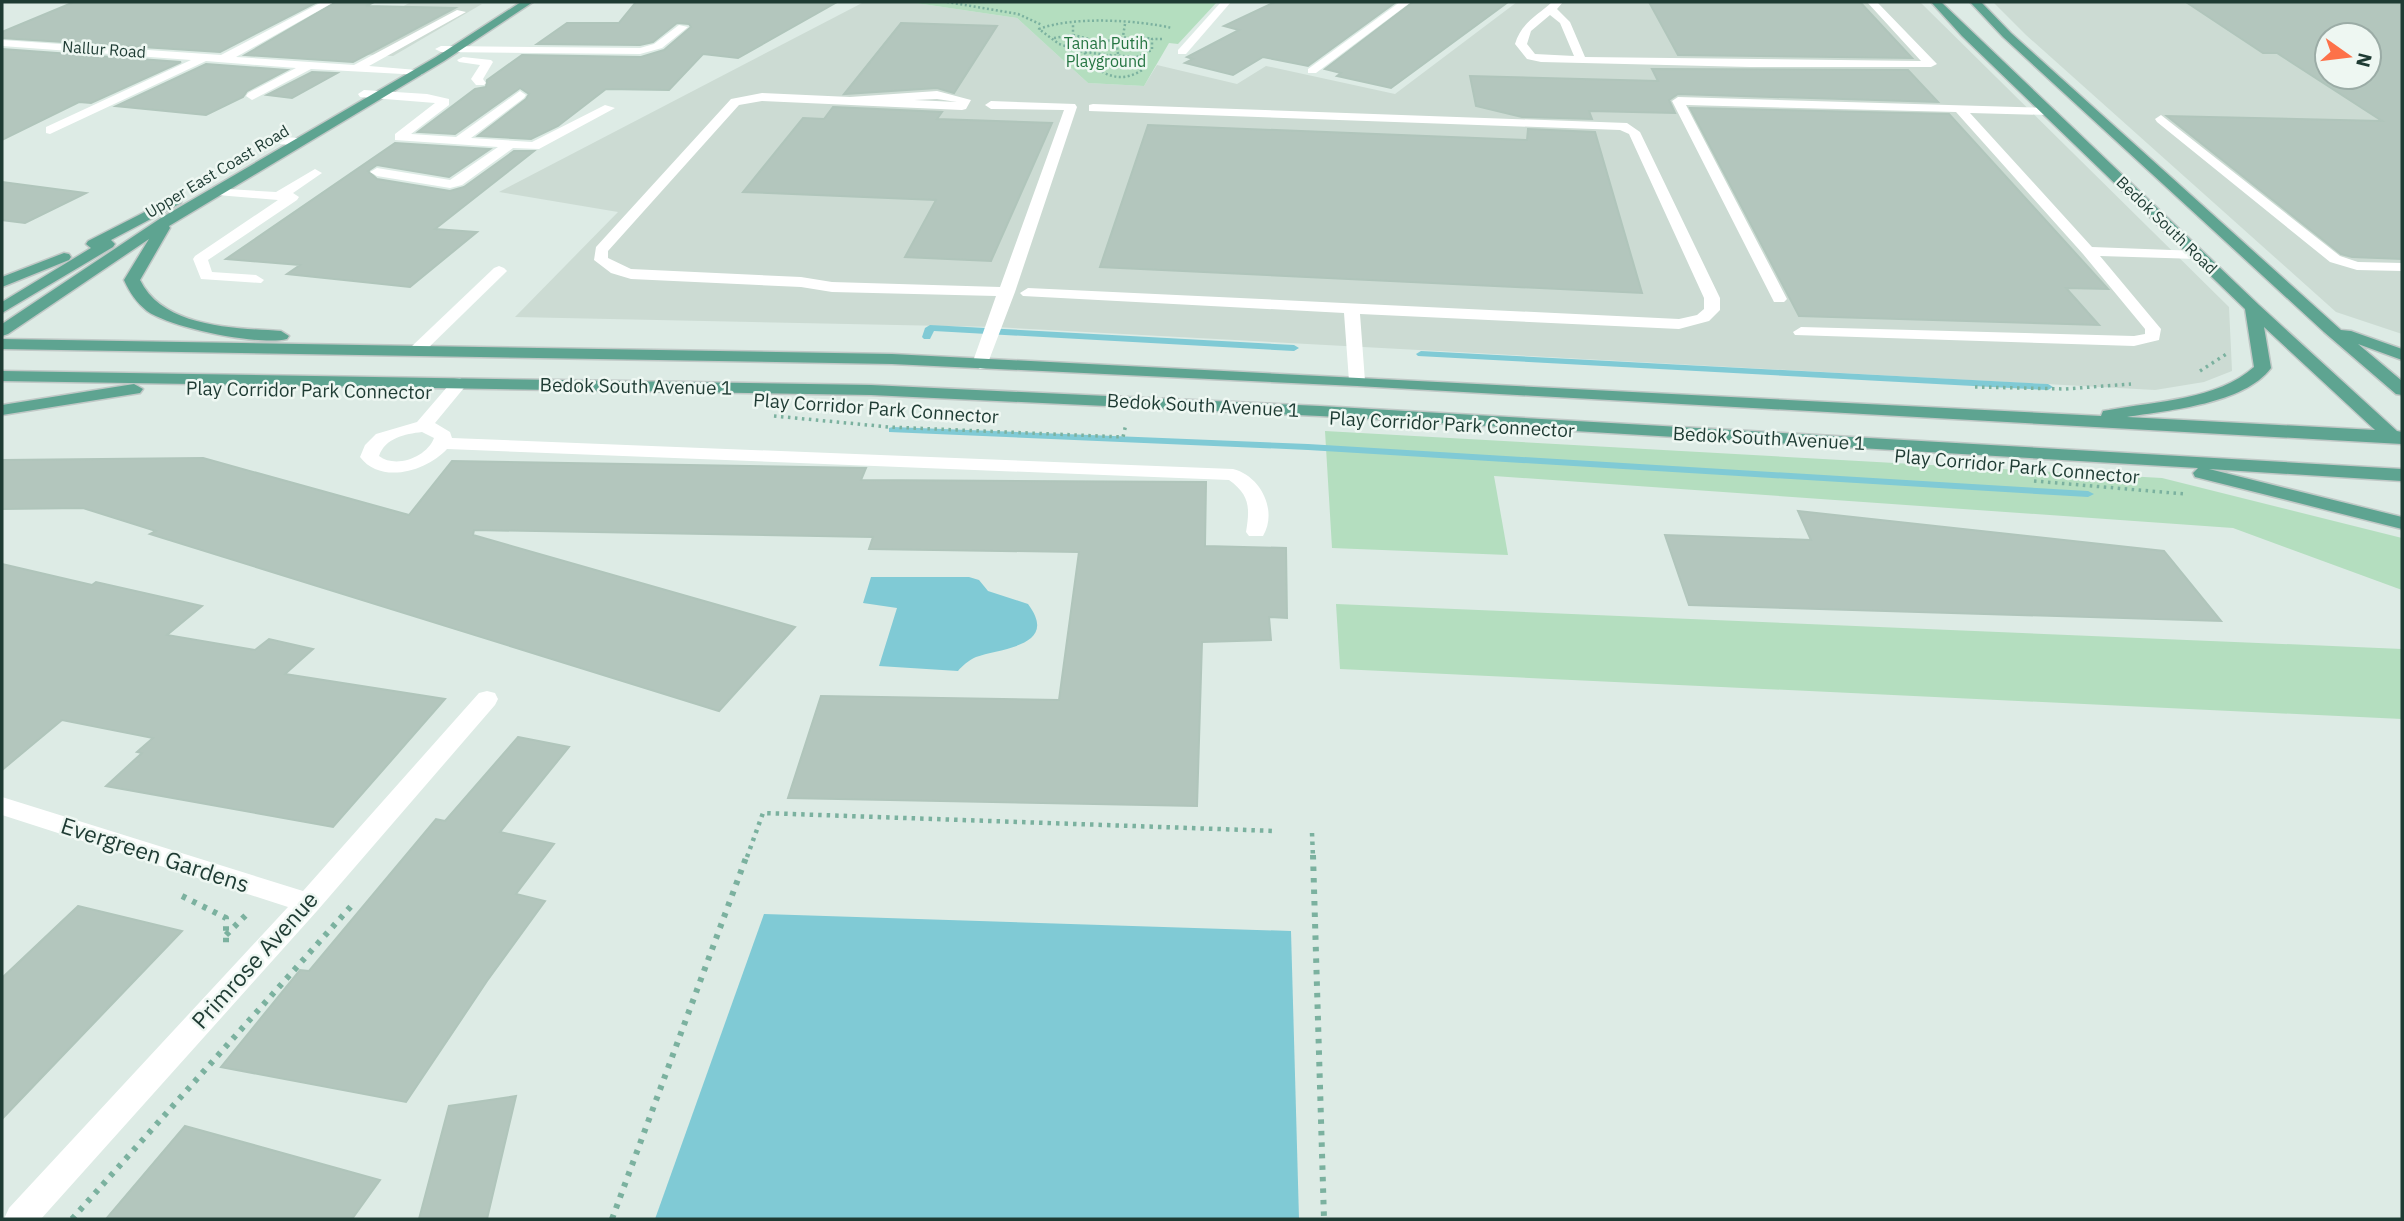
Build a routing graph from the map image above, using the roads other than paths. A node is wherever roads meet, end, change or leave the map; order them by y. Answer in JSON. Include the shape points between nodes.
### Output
{"nodes":[{"id":1,"x":329,"y":2,"type":"edge"},
{"id":2,"x":514,"y":2,"type":"edge"},
{"id":3,"x":528,"y":2,"type":"edge"},
{"id":4,"x":1227,"y":2,"type":"edge"},
{"id":5,"x":1406,"y":2,"type":"edge"},
{"id":6,"x":1872,"y":2,"type":"edge"},
{"id":7,"x":1936,"y":2,"type":"edge"},
{"id":8,"x":1975,"y":2,"type":"edge"},
{"id":9,"x":1555,"y":6,"type":"edge"},
{"id":10,"x":461,"y":12,"type":"dead end"},
{"id":11,"x":683,"y":27,"type":"dead end"},
{"id":12,"x":2,"y":43,"type":"edge"},
{"id":13,"x":456,"y":49,"type":"junction"},
{"id":14,"x":1182,"y":52,"type":"dead end"},
{"id":15,"x":440,"y":54,"type":"junction"},
{"id":16,"x":205,"y":57,"type":"junction"},
{"id":17,"x":225,"y":58,"type":"junction"},
{"id":18,"x":1580,"y":60,"type":"junction"},
{"id":19,"x":310,"y":65,"type":"junction"},
{"id":20,"x":357,"y":68,"type":"junction"},
{"id":21,"x":1312,"y":71,"type":"dead end"},
{"id":22,"x":402,"y":72,"type":"junction"},
{"id":23,"x":417,"y":73,"type":"junction"},
{"id":24,"x":480,"y":83,"type":"dead end"},
{"id":25,"x":364,"y":94,"type":"junction"},
{"id":26,"x":380,"y":95,"type":"junction"},
{"id":27,"x":520,"y":95,"type":"dead end"},
{"id":28,"x":252,"y":96,"type":"dead end"},
{"id":29,"x":850,"y":101,"type":"junction"},
{"id":30,"x":991,"y":104,"type":"dead end"},
{"id":31,"x":609,"y":108,"type":"dead end"},
{"id":32,"x":1093,"y":108,"type":"dead end"},
{"id":33,"x":1960,"y":109,"type":"junction"},
{"id":34,"x":2048,"y":111,"type":"junction"},
{"id":35,"x":2161,"y":119,"type":"dead end"},
{"id":36,"x":50,"y":130,"type":"dead end"},
{"id":37,"x":284,"y":141,"type":"junction"},
{"id":38,"x":459,"y":141,"type":"junction"},
{"id":39,"x":299,"y":142,"type":"junction"},
{"id":40,"x":510,"y":145,"type":"junction"},
{"id":41,"x":377,"y":172,"type":"dead end"},
{"id":42,"x":315,"y":173,"type":"dead end"},
{"id":43,"x":213,"y":187,"type":"junction"},
{"id":44,"x":279,"y":196,"type":"junction"},
{"id":45,"x":166,"y":222,"type":"junction"},
{"id":46,"x":2088,"y":251,"type":"junction"},
{"id":47,"x":2198,"y":255,"type":"junction"},
{"id":48,"x":2402,"y":267,"type":"edge"},
{"id":49,"x":499,"y":271,"type":"dead end"},
{"id":50,"x":256,"y":280,"type":"dead end"},
{"id":51,"x":2,"y":282,"type":"edge"},
{"id":52,"x":1007,"y":292,"type":"junction"},
{"id":53,"x":1028,"y":293,"type":"dead end"},
{"id":54,"x":1779,"y":299,"type":"dead end"},
{"id":55,"x":2,"y":307,"type":"edge"},
{"id":56,"x":1352,"y":308,"type":"junction"},
{"id":57,"x":2253,"y":309,"type":"junction"},
{"id":58,"x":2330,"y":329,"type":"junction"},
{"id":59,"x":2,"y":331,"type":"edge"},
{"id":60,"x":1801,"y":332,"type":"dead end"},
{"id":61,"x":2,"y":344,"type":"edge"},
{"id":62,"x":416,"y":350,"type":"junction"},
{"id":63,"x":443,"y":352,"type":"junction"},
{"id":64,"x":2402,"y":355,"type":"edge"},
{"id":65,"x":980,"y":364,"type":"junction"},
{"id":66,"x":2,"y":376,"type":"edge"},
{"id":67,"x":191,"y":380,"type":"junction"},
{"id":68,"x":1357,"y":381,"type":"junction"},
{"id":69,"x":460,"y":383,"type":"junction"},
{"id":70,"x":2402,"y":390,"type":"edge"},
{"id":71,"x":2,"y":410,"type":"edge"},
{"id":72,"x":2076,"y":421,"type":"junction"},
{"id":73,"x":422,"y":427,"type":"junction"},
{"id":74,"x":2399,"y":440,"type":"edge"},
{"id":75,"x":443,"y":443,"type":"junction"},
{"id":76,"x":2148,"y":461,"type":"junction"},
{"id":77,"x":2402,"y":475,"type":"edge"},
{"id":78,"x":2402,"y":523,"type":"edge"},
{"id":79,"x":1256,"y":532,"type":"dead end"},
{"id":80,"x":487,"y":699,"type":"dead end"},
{"id":81,"x":2,"y":806,"type":"edge"},
{"id":82,"x":308,"y":903,"type":"junction"},
{"id":83,"x":20,"y":1219,"type":"edge"}],
"edges":[{"from":1,"to":17,"type":"street"},
{"from":2,"to":15,"type":"main road","name":"Upper East Coast Road"},
{"from":3,"to":13,"type":"main road","name":"Upper East Coast Road"},
{"from":4,"to":14,"type":"street"},
{"from":5,"to":21,"type":"street"},
{"from":6,"to":18,"type":"street","via":[[1931,64]]},
{"from":7,"to":34,"type":"main road","name":"Bedok South Road"},
{"from":8,"to":58,"type":"main road","name":"Bedok South Road"},
{"from":9,"to":18,"type":"street"},
{"from":9,"to":18,"type":"street","via":[[1529,25],[1521,44],[1531,57]]},
{"from":10,"to":20,"type":"street"},
{"from":11,"to":13,"type":"street","via":[[658,46],[640,51]]},
{"from":12,"to":16,"type":"street","name":"Nallur Road"},
{"from":13,"to":15,"type":"main road","name":"Upper East Coast Road"},
{"from":15,"to":22,"type":"main road","name":"Upper East Coast Road"},
{"from":15,"to":23,"type":"main road","name":"Upper East Coast Road"},
{"from":15,"to":24,"type":"street","via":[[487,62],[477,79]]},
{"from":16,"to":17,"type":"street","name":"Nallur Road"},
{"from":16,"to":36,"type":"street","name":"Nallur Road"},
{"from":17,"to":19,"type":"street","name":"Nallur Road"},
{"from":19,"to":20,"type":"street","name":"Nallur Road"},
{"from":19,"to":28,"type":"street"},
{"from":20,"to":22,"type":"street","name":"Nallur Road"},
{"from":22,"to":23,"type":"street","name":"Nallur Road"},
{"from":22,"to":25,"type":"main road","name":"Upper East Coast Road"},
{"from":23,"to":26,"type":"main road","name":"Upper East Coast Road"},
{"from":25,"to":26,"type":"street"},
{"from":25,"to":37,"type":"main road","name":"Upper East Coast Road"},
{"from":26,"to":38,"type":"street","via":[[445,102],[399,137]]},
{"from":26,"to":39,"type":"main road","name":"Upper East Coast Road"},
{"from":27,"to":38,"type":"street"},
{"from":29,"to":29,"type":"street","via":[[937,95],[965,100],[962,106]]},
{"from":29,"to":52,"type":"street","via":[[762,97],[735,103],[599,254],[605,265],[631,274]]},
{"from":30,"to":52,"type":"street","via":[[1072,107]]},
{"from":31,"to":40,"type":"street","via":[[534,146]]},
{"from":32,"to":56,"type":"street","via":[[1623,126],[1634,132],[1712,299],[1712,310],[1703,318],[1679,324]]},
{"from":33,"to":34,"type":"street"},
{"from":33,"to":46,"type":"street"},
{"from":33,"to":54,"type":"street","via":[[1678,102]]},
{"from":34,"to":47,"type":"main road","name":"Bedok South Road"},
{"from":35,"to":48,"type":"street","via":[[2335,259],[2357,266]]},
{"from":37,"to":39,"type":"street"},
{"from":37,"to":43,"type":"main road","name":"Upper East Coast Road"},
{"from":38,"to":40,"type":"street"},
{"from":39,"to":43,"type":"main road","name":"Upper East Coast Road"},
{"from":40,"to":41,"type":"street","via":[[450,184]]},
{"from":42,"to":44,"type":"street"},
{"from":43,"to":44,"type":"street"},
{"from":43,"to":45,"type":"main road","name":"Upper East Coast Road"},
{"from":43,"to":51,"type":"main road"},
{"from":43,"to":55,"type":"main road","name":"Upper East Coast Road"},
{"from":44,"to":50,"type":"street","via":[[292,197],[200,259],[206,276]]},
{"from":45,"to":59,"type":"main road","name":"Upper East Coast Road"},
{"from":45,"to":62,"type":"main road","via":[[132,281],[140,299],[160,315],[246,333]]},
{"from":46,"to":47,"type":"street"},
{"from":46,"to":60,"type":"street","via":[[2147,321],[2153,337],[2134,341]]},
{"from":47,"to":57,"type":"main road","name":"Bedok South Road"},
{"from":49,"to":62,"type":"street"},
{"from":52,"to":65,"type":"street"},
{"from":53,"to":56,"type":"street"},
{"from":56,"to":68,"type":"street"},
{"from":57,"to":72,"type":"main road","via":[[2263,368],[2258,375],[2222,393]]},
{"from":57,"to":74,"type":"main road","name":"Bedok South Road"},
{"from":58,"to":64,"type":"main road"},
{"from":58,"to":70,"type":"main road","name":"Bedok South Road"},
{"from":61,"to":63,"type":"main road","name":"Bedok South Avenue 1"},
{"from":62,"to":63,"type":"main road"},
{"from":63,"to":65,"type":"main road","name":"Bedok South Avenue 1"},
{"from":65,"to":68,"type":"main road","name":"Bedok South Avenue 1"},
{"from":66,"to":67,"type":"main road","name":"Bedok South Avenue 1"},
{"from":67,"to":69,"type":"main road","name":"Bedok South Avenue 1"},
{"from":67,"to":71,"type":"main road"},
{"from":68,"to":72,"type":"main road","name":"Bedok South Avenue 1"},
{"from":69,"to":73,"type":"street"},
{"from":69,"to":76,"type":"main road","name":"Bedok South Avenue 1","via":[[871,390],[1208,404]]},
{"from":72,"to":74,"type":"main road","name":"Bedok South Avenue 1"},
{"from":73,"to":75,"type":"street","via":[[439,431]]},
{"from":73,"to":75,"type":"street","via":[[385,437],[369,457],[380,465],[404,465],[429,456]]},
{"from":75,"to":79,"type":"street","via":[[1233,475],[1248,485],[1260,505]]},
{"from":76,"to":77,"type":"main road","name":"Bedok South Avenue 1"},
{"from":76,"to":78,"type":"main road"},
{"from":80,"to":82,"type":"street","name":"Primrose Avenue"},
{"from":81,"to":82,"type":"street","name":"Evergreen Gardens"},
{"from":82,"to":83,"type":"street","name":"Primrose Avenue"}]}
